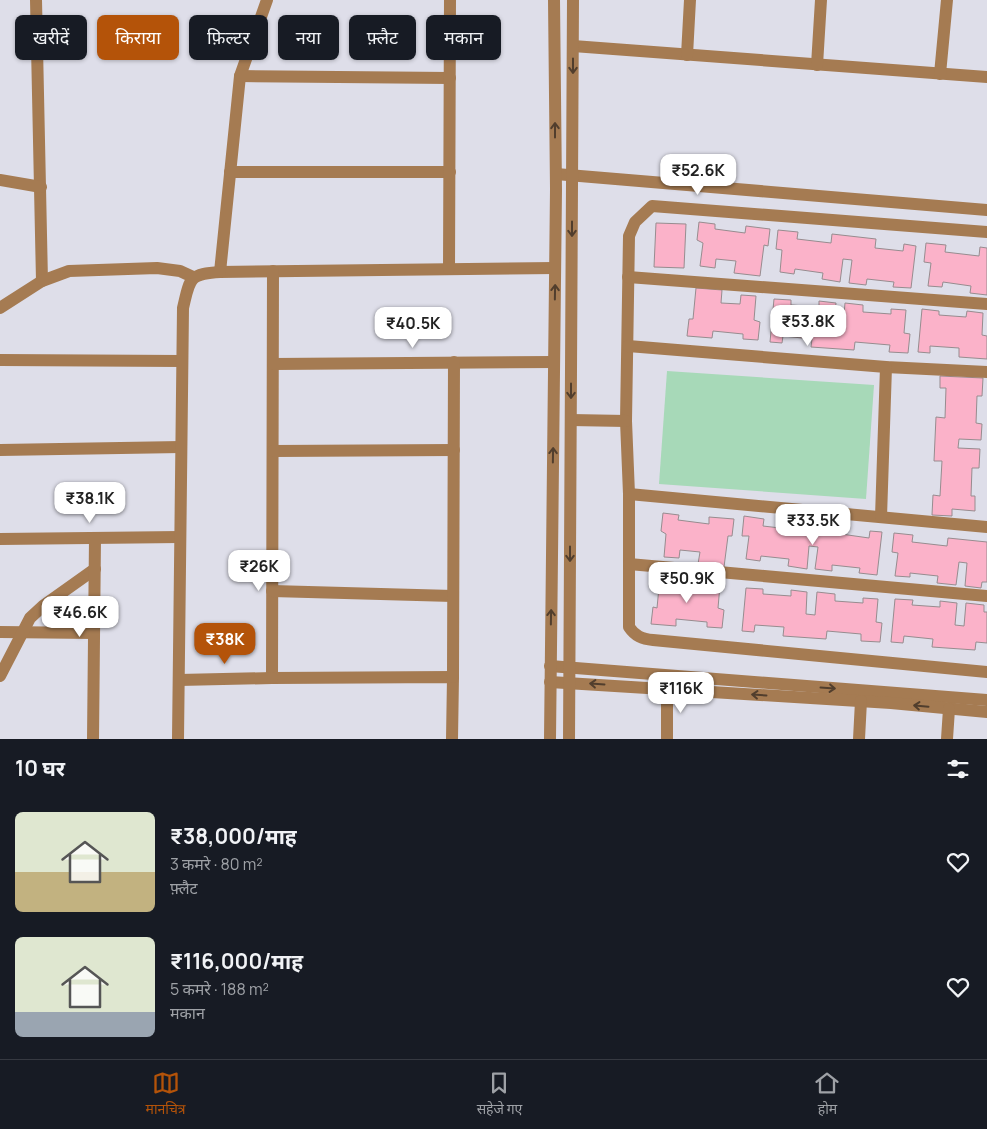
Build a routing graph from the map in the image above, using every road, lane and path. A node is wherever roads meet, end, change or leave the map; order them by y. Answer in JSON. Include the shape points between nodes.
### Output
{"nodes":[{"id":1,"x":36,"y":0,"type":"edge"},
{"id":2,"x":267,"y":0,"type":"edge"},
{"id":3,"x":450,"y":0,"type":"edge"},
{"id":4,"x":554,"y":0,"type":"edge"},
{"id":5,"x":573,"y":0,"type":"edge"},
{"id":6,"x":690,"y":0,"type":"edge"},
{"id":7,"x":821,"y":0,"type":"edge"},
{"id":8,"x":947,"y":0,"type":"edge"},
{"id":9,"x":573,"y":46,"type":"junction"},
{"id":10,"x":686,"y":55,"type":"junction"},
{"id":11,"x":818,"y":65,"type":"junction"},
{"id":12,"x":940,"y":74,"type":"junction"},
{"id":13,"x":240,"y":76,"type":"junction"},
{"id":14,"x":987,"y":77,"type":"edge"},
{"id":15,"x":450,"y":78,"type":"junction"},
{"id":16,"x":230,"y":172,"type":"junction"},
{"id":17,"x":450,"y":172,"type":"junction"},
{"id":18,"x":556,"y":174,"type":"junction"},
{"id":19,"x":572,"y":175,"type":"junction"},
{"id":20,"x":0,"y":180,"type":"edge"},
{"id":21,"x":40,"y":187,"type":"junction"},
{"id":22,"x":987,"y":210,"type":"edge"},
{"id":23,"x":987,"y":232,"type":"edge"},
{"id":24,"x":555,"y":268,"type":"junction"},
{"id":25,"x":449,"y":269,"type":"junction"},
{"id":26,"x":273,"y":271,"type":"junction"},
{"id":27,"x":220,"y":272,"type":"junction"},
{"id":28,"x":193,"y":277,"type":"junction"},
{"id":29,"x":628,"y":277,"type":"junction"},
{"id":30,"x":42,"y":281,"type":"junction"},
{"id":31,"x":987,"y":304,"type":"edge"},
{"id":32,"x":0,"y":308,"type":"edge"},
{"id":33,"x":628,"y":346,"type":"junction"},
{"id":34,"x":0,"y":360,"type":"edge"},
{"id":35,"x":182,"y":362,"type":"junction"},
{"id":36,"x":454,"y":362,"type":"junction"},
{"id":37,"x":554,"y":362,"type":"junction"},
{"id":38,"x":273,"y":364,"type":"junction"},
{"id":39,"x":886,"y":367,"type":"junction"},
{"id":40,"x":987,"y":372,"type":"edge"},
{"id":41,"x":571,"y":420,"type":"junction"},
{"id":42,"x":626,"y":421,"type":"junction"},
{"id":43,"x":181,"y":447,"type":"junction"},
{"id":44,"x":0,"y":450,"type":"edge"},
{"id":45,"x":454,"y":450,"type":"junction"},
{"id":46,"x":273,"y":451,"type":"junction"},
{"id":47,"x":629,"y":494,"type":"junction"},
{"id":48,"x":881,"y":517,"type":"junction"},
{"id":49,"x":987,"y":527,"type":"edge"},
{"id":50,"x":180,"y":537,"type":"junction"},
{"id":51,"x":95,"y":538,"type":"junction"},
{"id":52,"x":0,"y":539,"type":"edge"},
{"id":53,"x":628,"y":564,"type":"junction"},
{"id":54,"x":95,"y":569,"type":"junction"},
{"id":55,"x":272,"y":591,"type":"junction"},
{"id":56,"x":453,"y":596,"type":"junction"},
{"id":57,"x":987,"y":596,"type":"edge"},
{"id":58,"x":0,"y":632,"type":"edge"},
{"id":59,"x":23,"y":632,"type":"junction"},
{"id":60,"x":94,"y":633,"type":"junction"},
{"id":61,"x":550,"y":666,"type":"junction"},
{"id":62,"x":570,"y":669,"type":"junction"},
{"id":63,"x":987,"y":672,"type":"edge"},
{"id":64,"x":0,"y":676,"type":"edge"},
{"id":65,"x":272,"y":678,"type":"junction"},
{"id":66,"x":453,"y":678,"type":"junction"},
{"id":67,"x":179,"y":680,"type":"junction"},
{"id":68,"x":550,"y":682,"type":"junction"},
{"id":69,"x":569,"y":682,"type":"junction"},
{"id":70,"x":667,"y":689,"type":"junction"},
{"id":71,"x":987,"y":700,"type":"edge"},
{"id":72,"x":861,"y":701,"type":"junction"},
{"id":73,"x":949,"y":709,"type":"junction"},
{"id":74,"x":987,"y":712,"type":"edge"},
{"id":75,"x":92,"y":739,"type":"edge"},
{"id":76,"x":178,"y":739,"type":"edge"},
{"id":77,"x":452,"y":739,"type":"edge"},
{"id":78,"x":550,"y":739,"type":"edge"},
{"id":79,"x":569,"y":739,"type":"edge"},
{"id":80,"x":667,"y":739,"type":"edge"},
{"id":81,"x":859,"y":739,"type":"edge"},
{"id":82,"x":946,"y":739,"type":"edge"}],
"edges":[{"from":1,"to":21,"type":"street"},
{"from":2,"to":13,"type":"street"},
{"from":3,"to":15,"type":"street"},
{"from":18,"to":4,"type":"street","one_way":true},
{"from":5,"to":9,"type":"street"},
{"from":6,"to":10,"type":"street"},
{"from":7,"to":11,"type":"street"},
{"from":8,"to":12,"type":"street"},
{"from":9,"to":10,"type":"street"},
{"from":9,"to":19,"type":"street","one_way":true},
{"from":10,"to":11,"type":"street"},
{"from":11,"to":12,"type":"street"},
{"from":12,"to":14,"type":"street"},
{"from":13,"to":15,"type":"street"},
{"from":13,"to":16,"type":"street"},
{"from":15,"to":17,"type":"street"},
{"from":16,"to":17,"type":"street"},
{"from":16,"to":27,"type":"street"},
{"from":17,"to":25,"type":"street"},
{"from":18,"to":19,"type":"street"},
{"from":18,"to":24,"type":"street"},
{"from":19,"to":22,"type":"street"},
{"from":19,"to":41,"type":"street","one_way":true},
{"from":20,"to":21,"type":"street"},
{"from":21,"to":30,"type":"street"},
{"from":23,"to":29,"type":"street","via":[[652,206],[635,222],[629,236]]},
{"from":24,"to":25,"type":"street"},
{"from":37,"to":24,"type":"street","one_way":true},
{"from":25,"to":26,"type":"street"},
{"from":26,"to":27,"type":"street"},
{"from":26,"to":38,"type":"street"},
{"from":27,"to":28,"type":"street","via":[[200,273]]},
{"from":28,"to":30,"type":"street","via":[[180,271],[148,268],[69,271]]},
{"from":28,"to":35,"type":"street","via":[[183,308]]},
{"from":29,"to":31,"type":"street"},
{"from":29,"to":33,"type":"street"},
{"from":30,"to":32,"type":"street"},
{"from":33,"to":39,"type":"street"},
{"from":33,"to":42,"type":"street"},
{"from":34,"to":35,"type":"street"},
{"from":35,"to":43,"type":"street"},
{"from":36,"to":37,"type":"street"},
{"from":36,"to":38,"type":"street"},
{"from":36,"to":45,"type":"street"},
{"from":61,"to":37,"type":"street","one_way":true},
{"from":38,"to":46,"type":"street"},
{"from":39,"to":40,"type":"street"},
{"from":39,"to":48,"type":"street"},
{"from":41,"to":42,"type":"street"},
{"from":41,"to":62,"type":"street","one_way":true},
{"from":42,"to":47,"type":"street"},
{"from":43,"to":44,"type":"street"},
{"from":43,"to":50,"type":"street"},
{"from":45,"to":46,"type":"street"},
{"from":45,"to":56,"type":"street"},
{"from":46,"to":55,"type":"street"},
{"from":47,"to":48,"type":"street"},
{"from":47,"to":53,"type":"street"},
{"from":48,"to":49,"type":"street"},
{"from":50,"to":51,"type":"street"},
{"from":50,"to":67,"type":"street"},
{"from":51,"to":52,"type":"street"},
{"from":51,"to":54,"type":"street"},
{"from":53,"to":57,"type":"street"},
{"from":53,"to":63,"type":"street","via":[[629,627],[642,639]]},
{"from":54,"to":59,"type":"street","via":[[42,606],[30,618]]},
{"from":54,"to":60,"type":"street"},
{"from":55,"to":56,"type":"street"},
{"from":55,"to":65,"type":"street"},
{"from":56,"to":66,"type":"street"},
{"from":58,"to":59,"type":"street"},
{"from":59,"to":60,"type":"street"},
{"from":59,"to":64,"type":"street"},
{"from":60,"to":75,"type":"street"},
{"from":61,"to":62,"type":"street"},
{"from":61,"to":68,"type":"street"},
{"from":62,"to":69,"type":"street"},
{"from":62,"to":71,"type":"street","one_way":true},
{"from":65,"to":66,"type":"street"},
{"from":65,"to":67,"type":"street"},
{"from":66,"to":77,"type":"street"},
{"from":67,"to":76,"type":"street"},
{"from":68,"to":69,"type":"street"},
{"from":68,"to":78,"type":"street"},
{"from":70,"to":69,"type":"street","one_way":true},
{"from":69,"to":79,"type":"street"},
{"from":72,"to":70,"type":"street","one_way":true},
{"from":70,"to":80,"type":"street"},
{"from":73,"to":72,"type":"street","one_way":true},
{"from":72,"to":81,"type":"street"},
{"from":73,"to":74,"type":"street"},
{"from":73,"to":82,"type":"street"}]}
